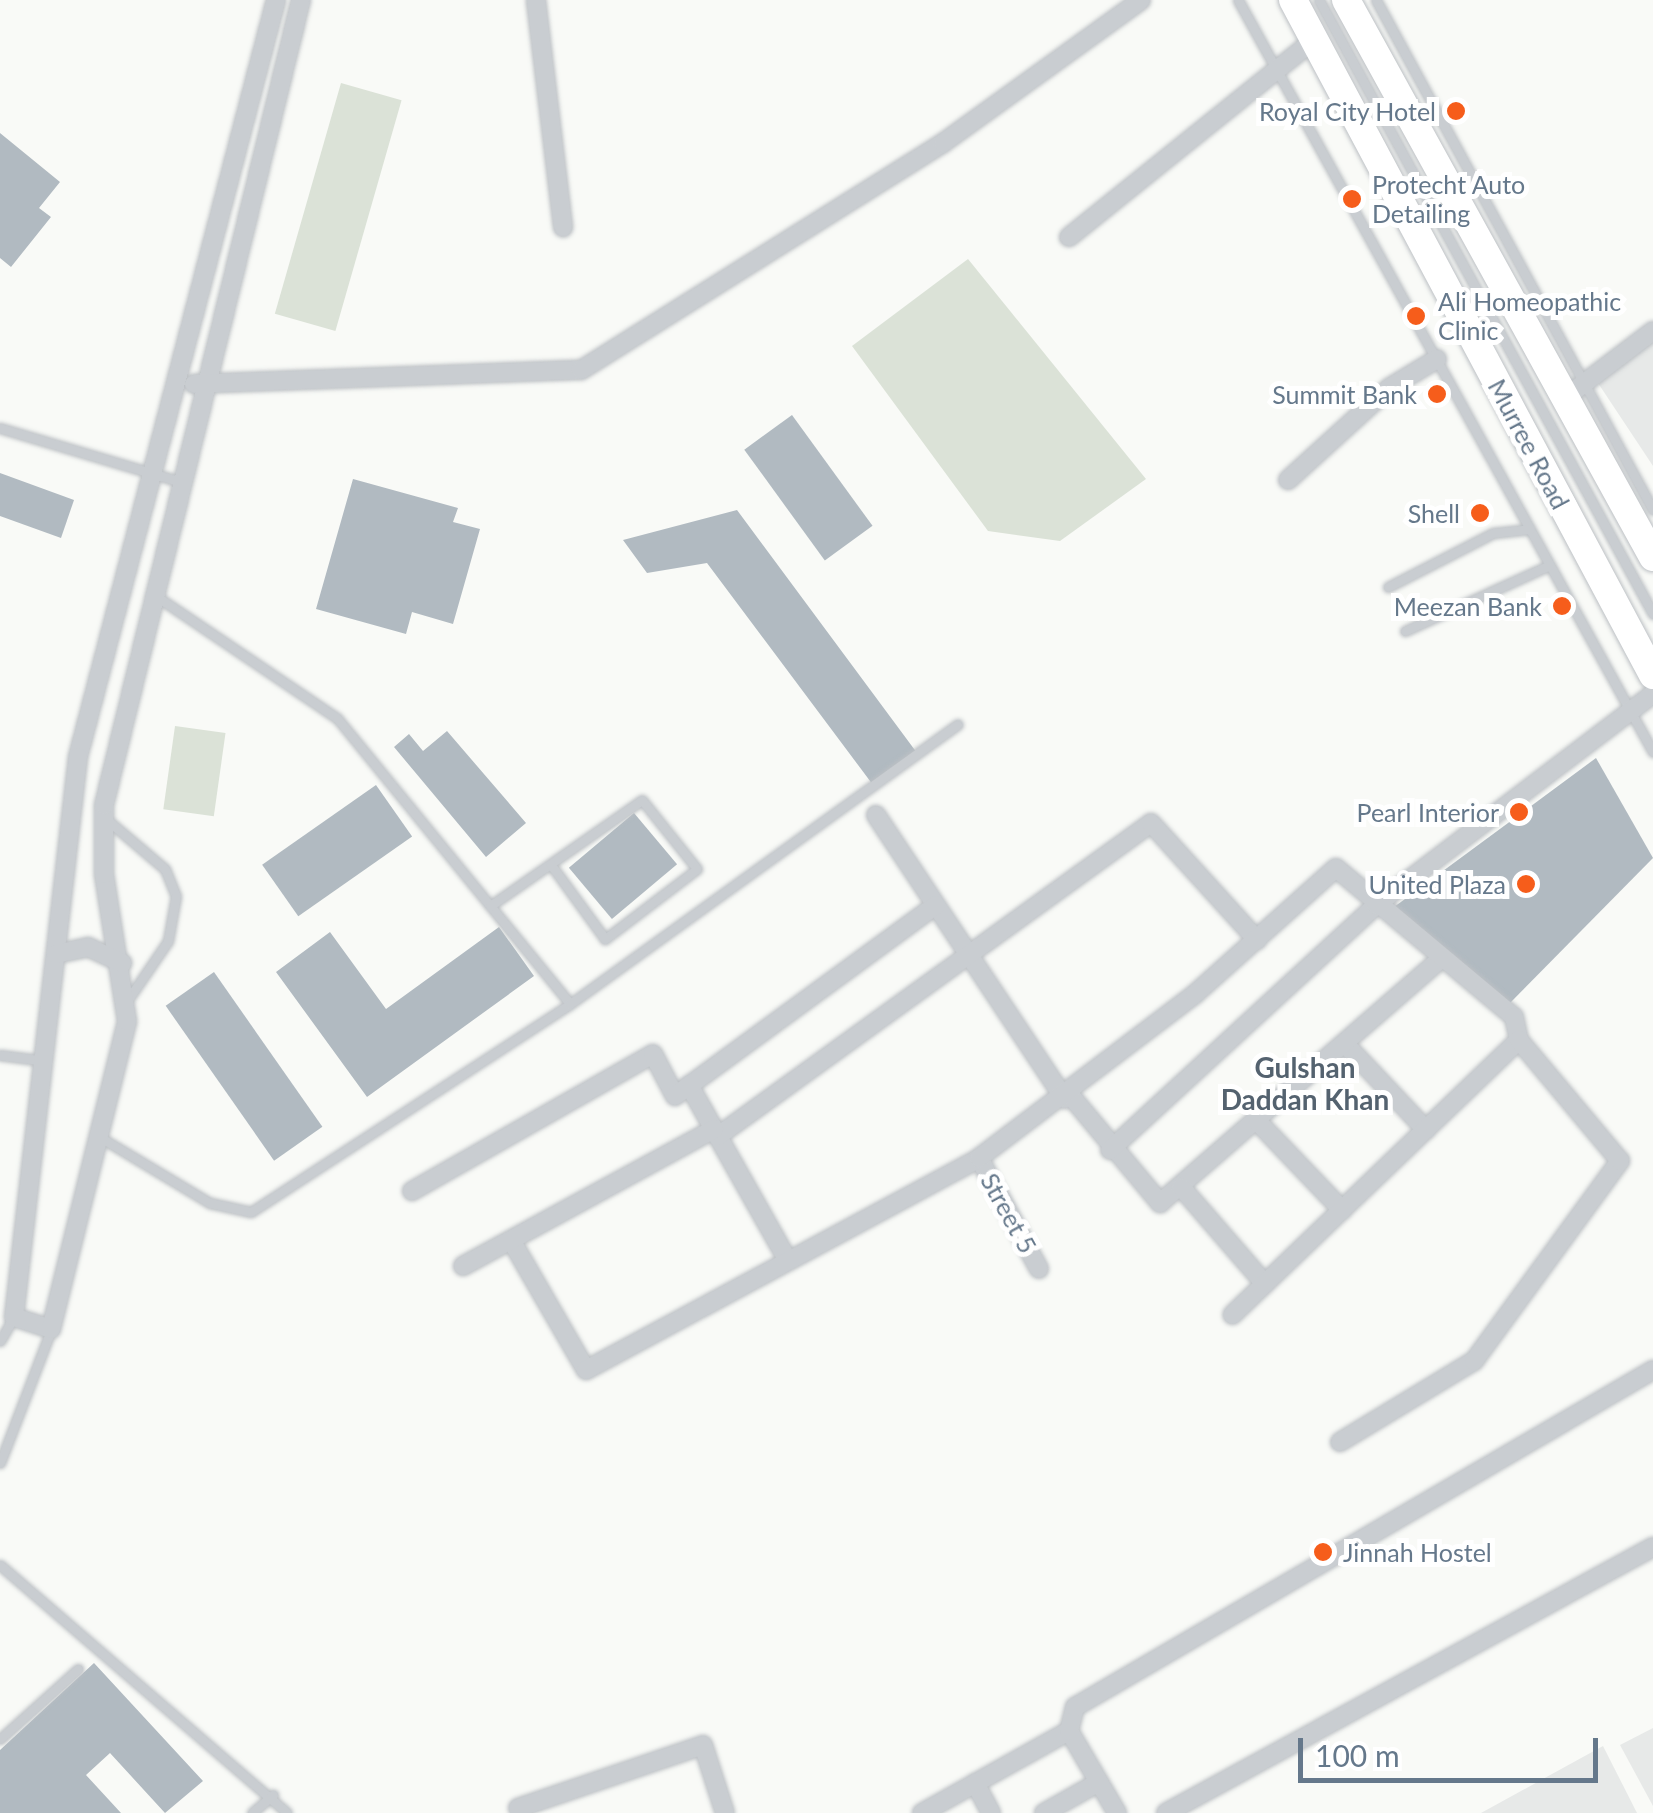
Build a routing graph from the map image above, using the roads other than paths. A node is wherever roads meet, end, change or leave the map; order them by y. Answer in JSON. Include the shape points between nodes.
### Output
{"nodes":[{"id":1,"x":276,"y":0,"type":"edge"},
{"id":2,"x":300,"y":0,"type":"edge"},
{"id":3,"x":536,"y":0,"type":"edge"},
{"id":4,"x":1141,"y":0,"type":"edge"},
{"id":5,"x":1238,"y":0,"type":"edge"},
{"id":6,"x":1293,"y":0,"type":"edge"},
{"id":7,"x":1319,"y":0,"type":"edge"},
{"id":8,"x":1346,"y":0,"type":"edge"},
{"id":9,"x":1376,"y":0,"type":"edge"},
{"id":10,"x":1314,"y":40,"type":"junction"},
{"id":11,"x":1276,"y":67,"type":"junction"},
{"id":12,"x":563,"y":227,"type":"dead end"},
{"id":13,"x":1068,"y":236,"type":"dead end"},
{"id":14,"x":1653,"y":331,"type":"edge"},
{"id":15,"x":1437,"y":359,"type":"junction"},
{"id":16,"x":204,"y":384,"type":"junction"},
{"id":17,"x":178,"y":385,"type":"junction"},
{"id":18,"x":1575,"y":390,"type":"junction"},
{"id":19,"x":0,"y":428,"type":"edge"},
{"id":20,"x":154,"y":474,"type":"junction"},
{"id":21,"x":1288,"y":480,"type":"dead end"},
{"id":22,"x":178,"y":481,"type":"junction"},
{"id":23,"x":1653,"y":510,"type":"edge"},
{"id":24,"x":1530,"y":529,"type":"junction"},
{"id":25,"x":1653,"y":557,"type":"edge"},
{"id":26,"x":1550,"y":565,"type":"junction"},
{"id":27,"x":1388,"y":587,"type":"dead end"},
{"id":28,"x":154,"y":595,"type":"junction"},
{"id":29,"x":1653,"y":614,"type":"edge"},
{"id":30,"x":1405,"y":632,"type":"dead end"},
{"id":31,"x":1653,"y":675,"type":"edge"},
{"id":32,"x":1653,"y":694,"type":"edge"},
{"id":33,"x":1631,"y":710,"type":"junction"},
{"id":34,"x":958,"y":724,"type":"dead end"},
{"id":35,"x":1653,"y":752,"type":"edge"},
{"id":36,"x":72,"y":801,"type":"junction"},
{"id":37,"x":104,"y":810,"type":"junction"},
{"id":38,"x":876,"y":815,"type":"dead end"},
{"id":39,"x":551,"y":864,"type":"junction"},
{"id":40,"x":936,"y":905,"type":"junction"},
{"id":41,"x":1376,"y":905,"type":"junction"},
{"id":42,"x":490,"y":906,"type":"junction"},
{"id":43,"x":1256,"y":940,"type":"junction"},
{"id":44,"x":56,"y":954,"type":"junction"},
{"id":45,"x":972,"y":956,"type":"junction"},
{"id":46,"x":1442,"y":958,"type":"junction"},
{"id":47,"x":122,"y":963,"type":"junction"},
{"id":48,"x":128,"y":1001,"type":"junction"},
{"id":49,"x":570,"y":1004,"type":"junction"},
{"id":50,"x":1520,"y":1040,"type":"junction"},
{"id":51,"x":1346,"y":1044,"type":"junction"},
{"id":52,"x":0,"y":1055,"type":"edge"},
{"id":53,"x":49,"y":1061,"type":"junction"},
{"id":54,"x":689,"y":1085,"type":"junction"},
{"id":55,"x":1067,"y":1097,"type":"junction"},
{"id":56,"x":1258,"y":1122,"type":"junction"},
{"id":57,"x":1426,"y":1130,"type":"junction"},
{"id":58,"x":716,"y":1132,"type":"junction"},
{"id":59,"x":96,"y":1135,"type":"junction"},
{"id":60,"x":1110,"y":1150,"type":"junction"},
{"id":61,"x":978,"y":1158,"type":"junction"},
{"id":62,"x":1181,"y":1187,"type":"junction"},
{"id":63,"x":412,"y":1191,"type":"dead end"},
{"id":64,"x":1342,"y":1210,"type":"junction"},
{"id":65,"x":511,"y":1240,"type":"junction"},
{"id":66,"x":788,"y":1260,"type":"junction"},
{"id":67,"x":463,"y":1266,"type":"dead end"},
{"id":68,"x":1039,"y":1269,"type":"dead end"},
{"id":69,"x":1265,"y":1284,"type":"junction"},
{"id":70,"x":1232,"y":1315,"type":"dead end"},
{"id":71,"x":14,"y":1317,"type":"junction"},
{"id":72,"x":51,"y":1329,"type":"junction"},
{"id":73,"x":0,"y":1341,"type":"edge"},
{"id":74,"x":1653,"y":1370,"type":"edge"},
{"id":75,"x":1340,"y":1442,"type":"dead end"},
{"id":76,"x":0,"y":1463,"type":"edge"},
{"id":77,"x":1653,"y":1547,"type":"edge"},
{"id":78,"x":0,"y":1565,"type":"edge"},
{"id":79,"x":78,"y":1669,"type":"dead end"},
{"id":80,"x":1069,"y":1731,"type":"junction"},
{"id":81,"x":0,"y":1739,"type":"edge"},
{"id":82,"x":1099,"y":1782,"type":"junction"},
{"id":83,"x":975,"y":1783,"type":"junction"},
{"id":84,"x":273,"y":1795,"type":"junction"},
{"id":85,"x":518,"y":1808,"type":"dead end"},
{"id":86,"x":252,"y":1813,"type":"edge"},
{"id":87,"x":287,"y":1813,"type":"edge"},
{"id":88,"x":725,"y":1813,"type":"edge"},
{"id":89,"x":922,"y":1813,"type":"edge"},
{"id":90,"x":991,"y":1813,"type":"edge"},
{"id":91,"x":1044,"y":1813,"type":"edge"},
{"id":92,"x":1117,"y":1813,"type":"edge"},
{"id":93,"x":1166,"y":1813,"type":"edge"}],
"edges":[{"from":1,"to":17,"type":"street"},
{"from":2,"to":16,"type":"street"},
{"from":3,"to":12,"type":"street"},
{"from":4,"to":16,"type":"street","via":[[943,143],[581,370]]},
{"from":5,"to":11,"type":"lane"},
{"from":6,"to":10,"type":"main road","name":"Murree Road"},
{"from":7,"to":29,"type":"lane"},
{"from":8,"to":18,"type":"main road"},
{"from":9,"to":18,"type":"lane"},
{"from":10,"to":11,"type":"street"},
{"from":10,"to":31,"type":"main road","name":"Murree Road"},
{"from":11,"to":13,"type":"street"},
{"from":11,"to":15,"type":"lane"},
{"from":14,"to":18,"type":"street"},
{"from":15,"to":21,"type":"street","via":[[1389,388]]},
{"from":15,"to":24,"type":"lane"},
{"from":16,"to":17,"type":"street"},
{"from":16,"to":22,"type":"street"},
{"from":17,"to":20,"type":"street"},
{"from":18,"to":23,"type":"lane"},
{"from":18,"to":25,"type":"main road"},
{"from":19,"to":20,"type":"lane"},
{"from":20,"to":22,"type":"lane"},
{"from":20,"to":36,"type":"street"},
{"from":22,"to":28,"type":"street"},
{"from":24,"to":26,"type":"lane"},
{"from":24,"to":27,"type":"lane","via":[[1493,533]]},
{"from":26,"to":30,"type":"lane"},
{"from":26,"to":33,"type":"lane"},
{"from":28,"to":37,"type":"street"},
{"from":28,"to":42,"type":"lane","via":[[337,718]]},
{"from":32,"to":33,"type":"street"},
{"from":33,"to":35,"type":"lane"},
{"from":33,"to":41,"type":"street"},
{"from":34,"to":49,"type":"lane"},
{"from":36,"to":37,"type":"street"},
{"from":36,"to":44,"type":"street"},
{"from":37,"to":47,"type":"street"},
{"from":37,"to":48,"type":"lane","via":[[164,869],[176,896],[168,941]]},
{"from":38,"to":40,"type":"street"},
{"from":39,"to":39,"type":"lane","via":[[642,800],[698,869],[605,938]]},
{"from":39,"to":42,"type":"lane"},
{"from":40,"to":45,"type":"street"},
{"from":40,"to":54,"type":"street"},
{"from":41,"to":43,"type":"street","via":[[1336,868]]},
{"from":41,"to":46,"type":"street"},
{"from":41,"to":60,"type":"street"},
{"from":42,"to":49,"type":"lane"},
{"from":43,"to":45,"type":"street","via":[[1150,823]]},
{"from":43,"to":55,"type":"street"},
{"from":44,"to":47,"type":"street","via":[[88,947]]},
{"from":44,"to":53,"type":"street"},
{"from":45,"to":55,"type":"street"},
{"from":45,"to":58,"type":"street"},
{"from":46,"to":50,"type":"street","via":[[1514,1017]]},
{"from":46,"to":51,"type":"street"},
{"from":47,"to":48,"type":"street"},
{"from":48,"to":59,"type":"street"},
{"from":49,"to":59,"type":"lane","via":[[251,1212],[210,1203]]},
{"from":50,"to":57,"type":"street"},
{"from":50,"to":75,"type":"street","via":[[1620,1161],[1474,1361]]},
{"from":51,"to":56,"type":"street"},
{"from":51,"to":57,"type":"street"},
{"from":52,"to":53,"type":"lane"},
{"from":53,"to":71,"type":"street"},
{"from":54,"to":58,"type":"street"},
{"from":54,"to":63,"type":"street","via":[[674,1096],[653,1054]]},
{"from":55,"to":60,"type":"street"},
{"from":55,"to":61,"type":"street"},
{"from":56,"to":62,"type":"street"},
{"from":56,"to":64,"type":"street"},
{"from":57,"to":64,"type":"street"},
{"from":58,"to":65,"type":"street"},
{"from":58,"to":66,"type":"street"},
{"from":59,"to":72,"type":"street"},
{"from":60,"to":62,"type":"street","via":[[1152,1203]]},
{"from":61,"to":66,"type":"street"},
{"from":61,"to":68,"type":"street","name":"Street 5"},
{"from":62,"to":69,"type":"street"},
{"from":64,"to":69,"type":"street"},
{"from":65,"to":66,"type":"street","via":[[586,1370]]},
{"from":65,"to":67,"type":"street"},
{"from":69,"to":70,"type":"street"},
{"from":71,"to":72,"type":"street"},
{"from":71,"to":73,"type":"lane"},
{"from":72,"to":76,"type":"lane"},
{"from":74,"to":80,"type":"street","via":[[1075,1707]]},
{"from":77,"to":93,"type":"street"},
{"from":78,"to":84,"type":"lane"},
{"from":79,"to":81,"type":"lane"},
{"from":80,"to":82,"type":"street"},
{"from":80,"to":83,"type":"street"},
{"from":82,"to":91,"type":"street"},
{"from":82,"to":92,"type":"street"},
{"from":83,"to":89,"type":"street"},
{"from":83,"to":90,"type":"street"},
{"from":84,"to":86,"type":"lane"},
{"from":84,"to":87,"type":"lane"},
{"from":85,"to":88,"type":"street","via":[[703,1745]]}]}
